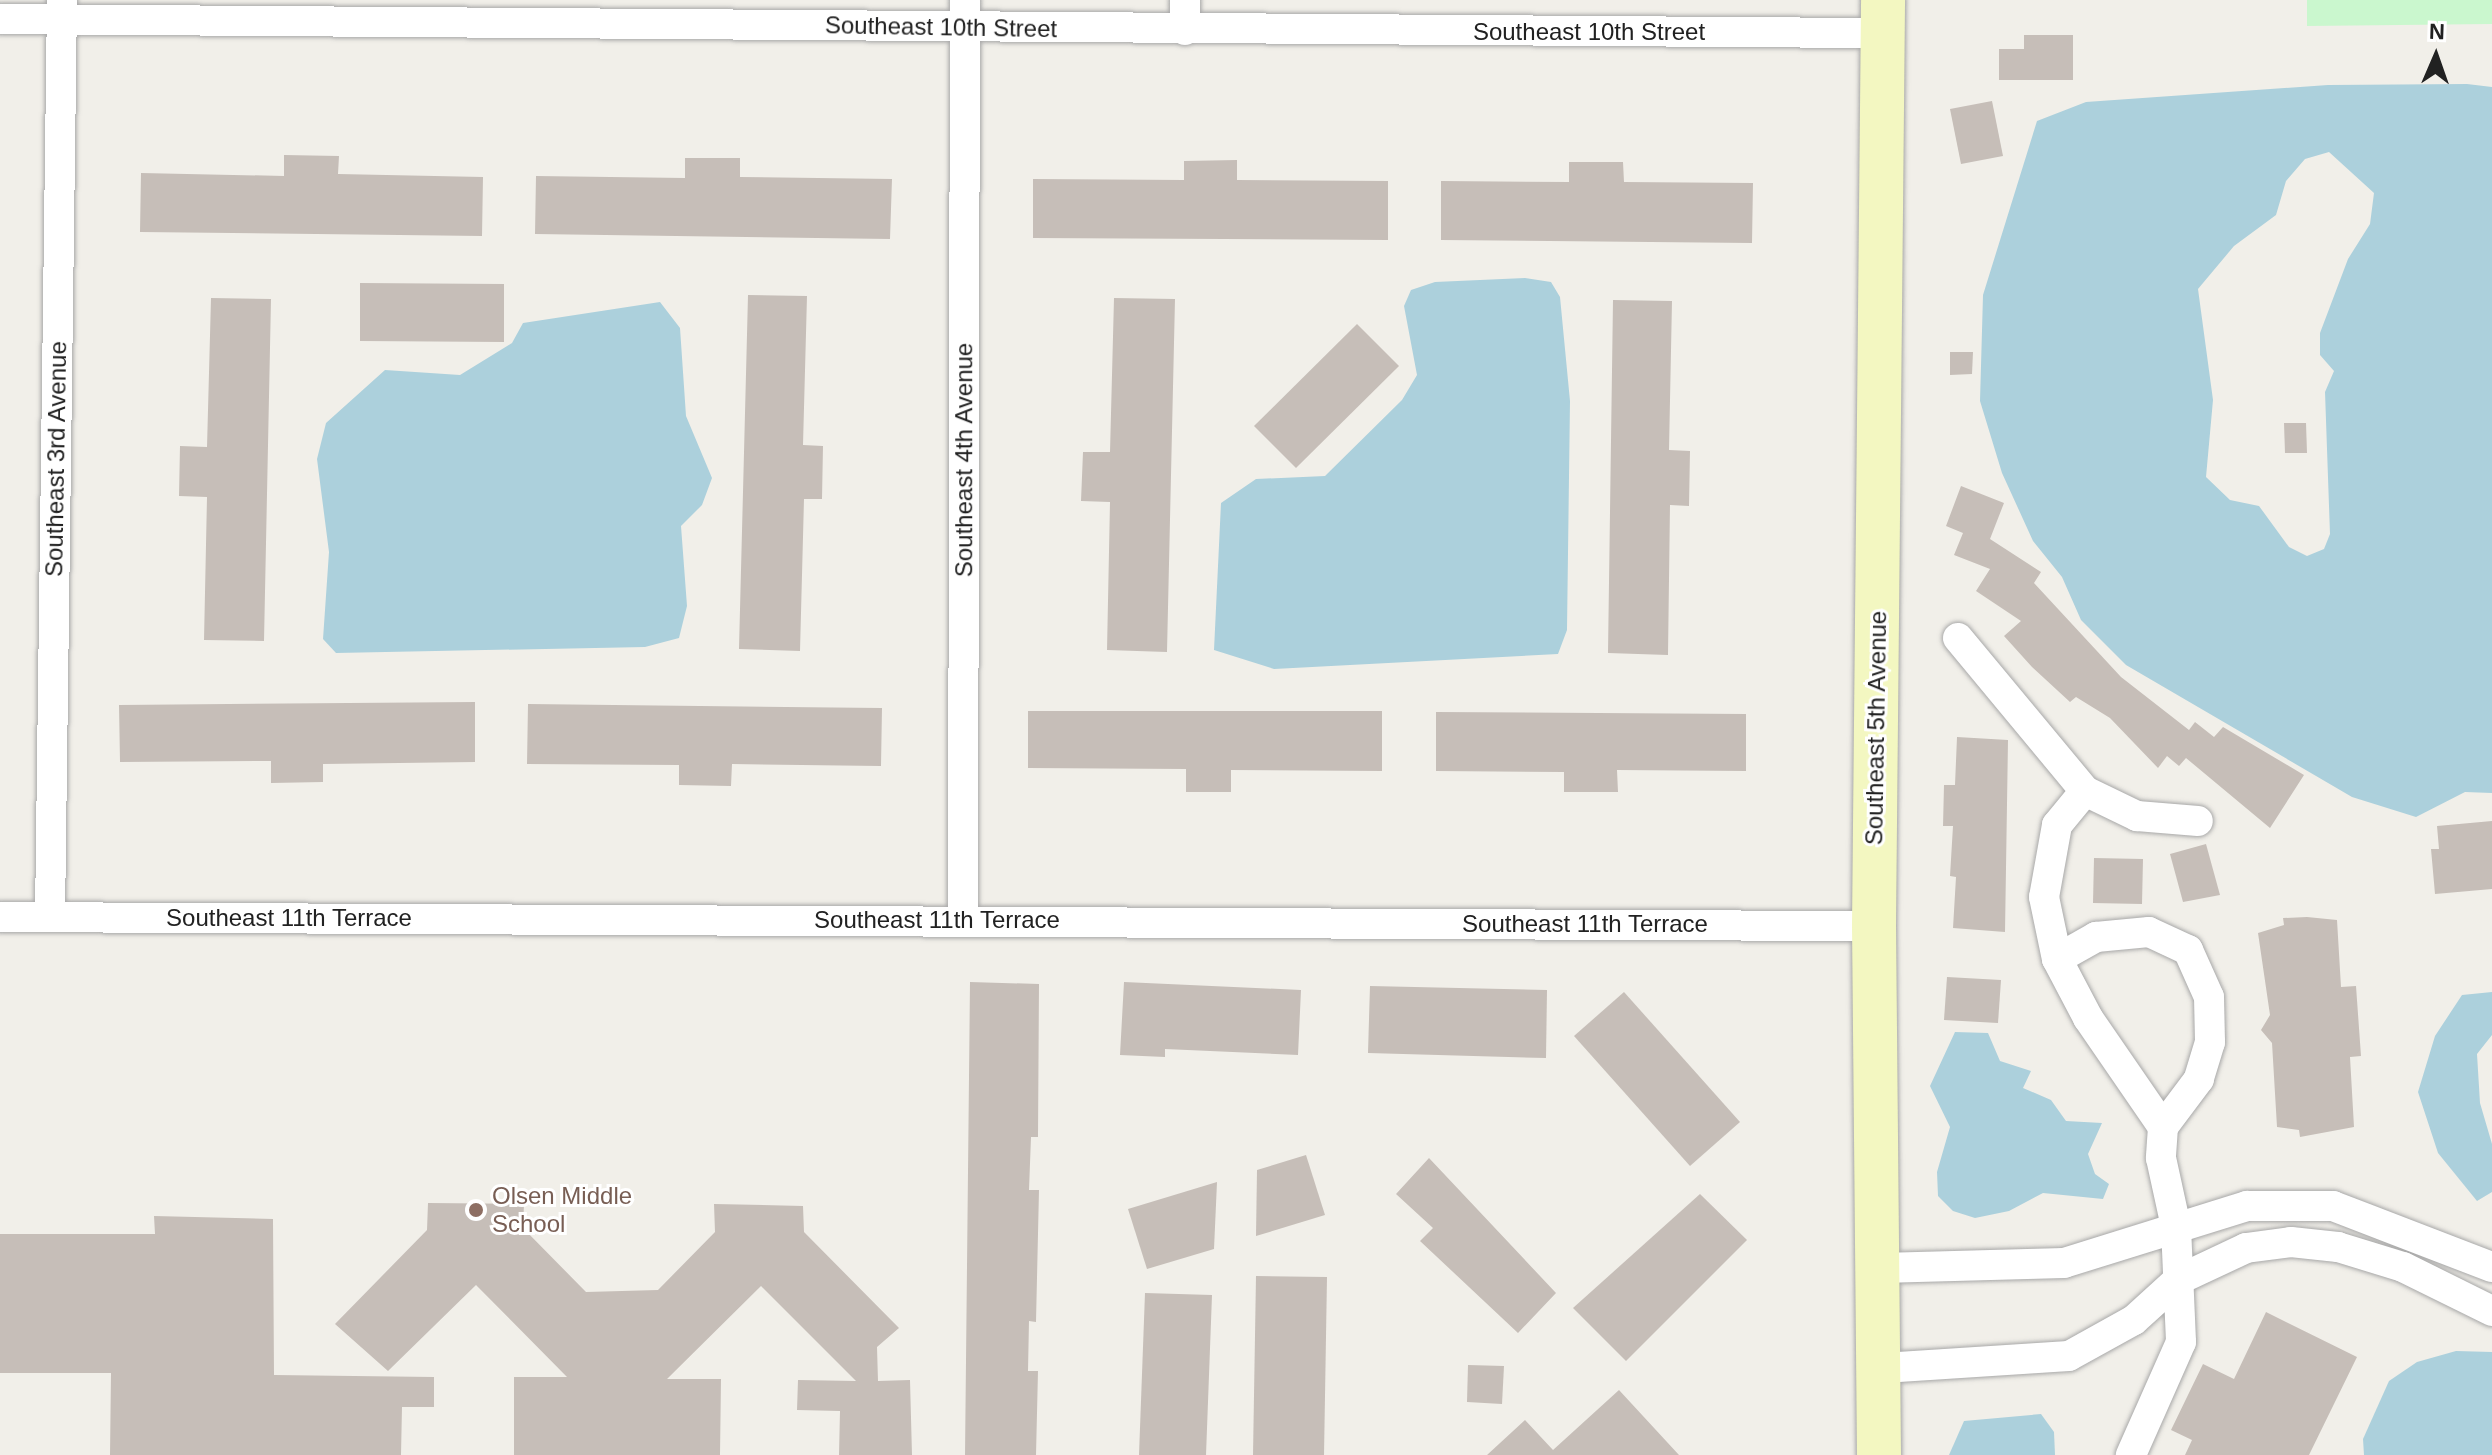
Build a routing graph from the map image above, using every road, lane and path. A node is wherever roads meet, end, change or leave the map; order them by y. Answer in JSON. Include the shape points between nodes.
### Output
{"nodes":[{"id":1,"x":62,"y":9,"type":"edge"},
{"id":2,"x":423,"y":10,"type":"edge"},
{"id":3,"x":763,"y":12,"type":"edge"},
{"id":4,"x":965,"y":14,"type":"edge"},
{"id":5,"x":1185,"y":15,"type":"edge"},
{"id":6,"x":1883,"y":17,"type":"edge"},
{"id":7,"x":0,"y":19,"type":"edge"},
{"id":8,"x":1958,"y":638,"type":"dead end"},
{"id":9,"x":2085,"y":791,"type":"junction"},
{"id":10,"x":2198,"y":821,"type":"dead end"},
{"id":11,"x":0,"y":917,"type":"edge"},
{"id":12,"x":50,"y":917,"type":"junction"},
{"id":13,"x":963,"y":919,"type":"junction"},
{"id":14,"x":1874,"y":926,"type":"junction"},
{"id":15,"x":2057,"y":959,"type":"junction"},
{"id":16,"x":2163,"y":1127,"type":"junction"},
{"id":17,"x":2176,"y":1227,"type":"junction"},
{"id":18,"x":2492,"y":1267,"type":"edge"},
{"id":19,"x":1881,"y":1268,"type":"junction"},
{"id":20,"x":2178,"y":1280,"type":"junction"},
{"id":21,"x":2492,"y":1311,"type":"edge"},
{"id":22,"x":1883,"y":1368,"type":"junction"},
{"id":23,"x":1879,"y":1455,"type":"edge"},
{"id":24,"x":2131,"y":1455,"type":"edge"}],
"edges":[{"from":1,"to":2,"type":"street","name":"Southeast 10th Street"},
{"from":1,"to":7,"type":"street","name":"Southeast 10th Street"},
{"from":1,"to":12,"type":"street","name":"Southeast 3rd Avenue"},
{"from":2,"to":3,"type":"street","name":"Southeast 10th Street"},
{"from":3,"to":4,"type":"street","name":"Southeast 10th Street"},
{"from":4,"to":5,"type":"street","name":"Southeast 10th Street"},
{"from":4,"to":13,"type":"street","name":"Southeast 4th Avenue"},
{"from":5,"to":6,"type":"street","name":"Southeast 10th Street"},
{"from":6,"to":14,"type":"street","name":"Southeast 5th Avenue"},
{"from":8,"to":9,"type":"street"},
{"from":9,"to":10,"type":"street","via":[[2137,816]]},
{"from":9,"to":15,"type":"street","via":[[2057,825],[2044,897]]},
{"from":11,"to":12,"type":"street","name":"Southeast 11th Terrace"},
{"from":12,"to":13,"type":"street","name":"Southeast 11th Terrace"},
{"from":13,"to":14,"type":"street","name":"Southeast 11th Terrace"},
{"from":14,"to":19,"type":"street","name":"Southeast 5th Avenue"},
{"from":15,"to":16,"type":"street","via":[[2088,1018]]},
{"from":15,"to":16,"type":"street","via":[[2096,937],[2149,932],[2188,950],[2209,997],[2210,1042],[2199,1079]]},
{"from":16,"to":17,"type":"street","via":[[2161,1158]]},
{"from":17,"to":18,"type":"street","via":[[2247,1206],[2333,1206]]},
{"from":17,"to":19,"type":"street","via":[[2064,1263]]},
{"from":17,"to":20,"type":"street"},
{"from":19,"to":22,"type":"street","name":"Southeast 5th Avenue"},
{"from":20,"to":21,"type":"street","via":[[2246,1248],[2291,1242],[2338,1247],[2403,1267]]},
{"from":20,"to":22,"type":"street","via":[[2134,1320],[2069,1356]]},
{"from":20,"to":24,"type":"street","via":[[2181,1342]]},
{"from":22,"to":23,"type":"street","name":"Southeast 5th Avenue"}]}
